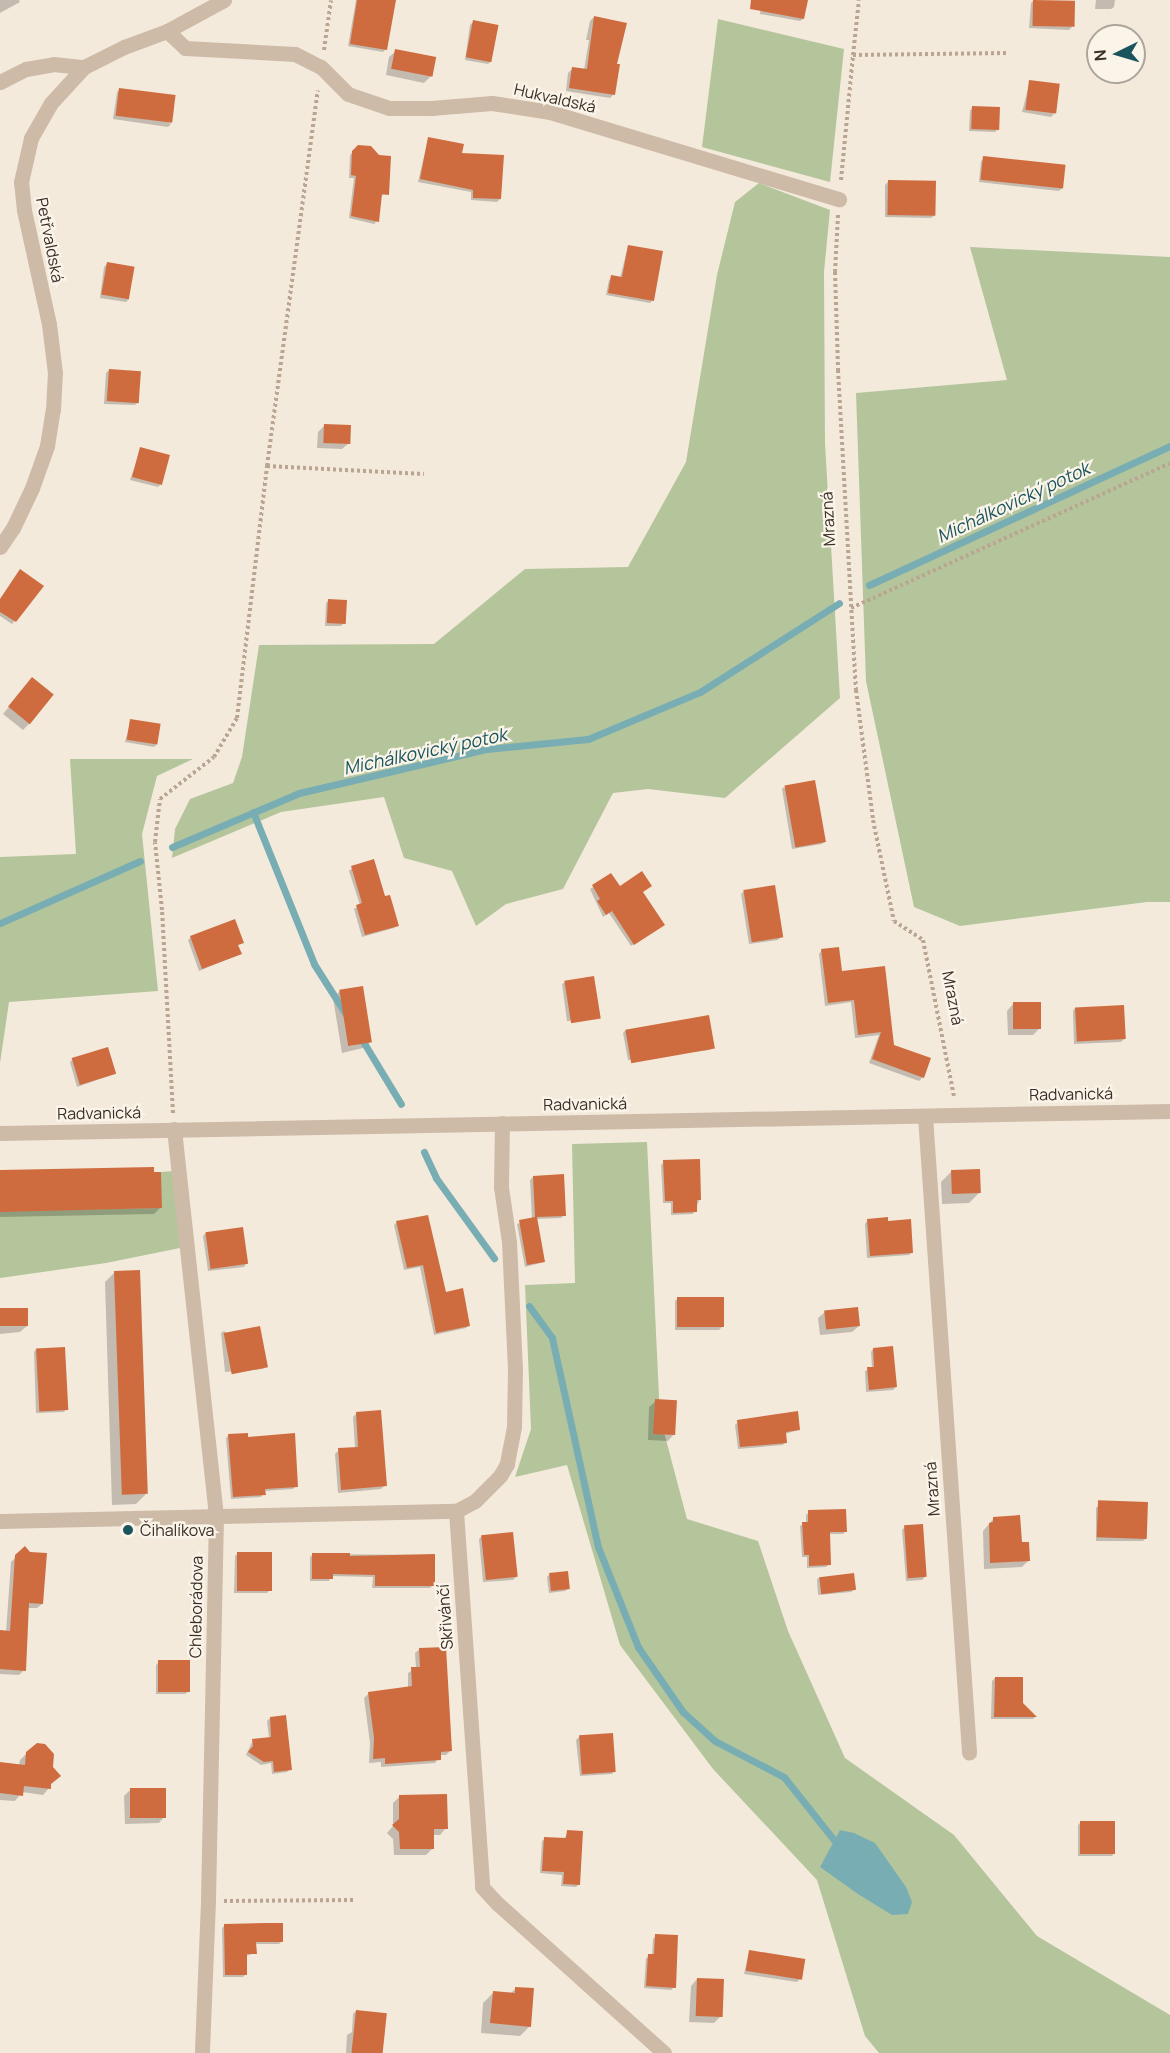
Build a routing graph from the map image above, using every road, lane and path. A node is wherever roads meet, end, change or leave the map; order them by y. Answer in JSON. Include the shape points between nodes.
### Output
{"nodes":[{"id":1,"x":224,"y":0,"type":"edge"},
{"id":2,"x":331,"y":0,"type":"edge"},
{"id":3,"x":859,"y":0,"type":"edge"},
{"id":4,"x":167,"y":31,"type":"junction"},
{"id":5,"x":1009,"y":53,"type":"dead end"},
{"id":6,"x":853,"y":55,"type":"junction"},
{"id":7,"x":84,"y":67,"type":"junction"},
{"id":8,"x":321,"y":67,"type":"junction"},
{"id":9,"x":0,"y":82,"type":"edge"},
{"id":10,"x":839,"y":199,"type":"junction"},
{"id":11,"x":1170,"y":463,"type":"edge"},
{"id":12,"x":267,"y":466,"type":"junction"},
{"id":13,"x":424,"y":474,"type":"dead end"},
{"id":14,"x":0,"y":547,"type":"edge"},
{"id":15,"x":851,"y":608,"type":"junction"},
{"id":16,"x":1170,"y":1111,"type":"edge"},
{"id":17,"x":958,"y":1115,"type":"junction"},
{"id":18,"x":925,"y":1116,"type":"junction"},
{"id":19,"x":502,"y":1123,"type":"junction"},
{"id":20,"x":174,"y":1129,"type":"junction"},
{"id":21,"x":0,"y":1133,"type":"edge"},
{"id":22,"x":456,"y":1511,"type":"junction"},
{"id":23,"x":216,"y":1517,"type":"junction"},
{"id":24,"x":0,"y":1521,"type":"edge"},
{"id":25,"x":969,"y":1752,"type":"dead end"},
{"id":26,"x":354,"y":1900,"type":"dead end"},
{"id":27,"x":208,"y":1901,"type":"junction"},
{"id":28,"x":202,"y":2053,"type":"edge"},
{"id":29,"x":664,"y":2053,"type":"edge"}],
"edges":[{"from":1,"to":4,"type":"street","name":"Petřvaldská"},
{"from":2,"to":8,"type":"path"},
{"from":3,"to":6,"type":"path","name":"Mrazná"},
{"from":4,"to":7,"type":"street","name":"Petřvaldská"},
{"from":4,"to":8,"type":"street","name":"Hukvaldská","via":[[185,48],[295,54]]},
{"from":5,"to":6,"type":"path"},
{"from":6,"to":10,"type":"path","name":"Mrazná"},
{"from":7,"to":9,"type":"street","via":[[53,64],[26,69]]},
{"from":7,"to":14,"type":"street","name":"Petřvaldská","via":[[51,104],[31,138],[23,164],[24,210],[49,324],[55,373],[53,410],[47,446],[32,488]]},
{"from":8,"to":10,"type":"street","name":"Hukvaldská","via":[[348,94],[389,108],[492,103],[550,112]]},
{"from":8,"to":12,"type":"path"},
{"from":10,"to":15,"type":"path","name":"Mrazná","via":[[836,294]]},
{"from":11,"to":15,"type":"path"},
{"from":12,"to":13,"type":"path"},
{"from":12,"to":20,"type":"path","via":[[237,718],[214,757],[160,799],[155,842]]},
{"from":15,"to":17,"type":"path","name":"Mrazná","via":[[856,690],[873,820],[894,921],[923,940]]},
{"from":16,"to":17,"type":"street","name":"Radvanická"},
{"from":17,"to":18,"type":"street","name":"Radvanická"},
{"from":18,"to":19,"type":"street","name":"Radvanická"},
{"from":18,"to":25,"type":"street","name":"Mrazná"},
{"from":19,"to":20,"type":"street","name":"Radvanická"},
{"from":19,"to":22,"type":"street","via":[[501,1187],[509,1253],[514,1427],[507,1464],[500,1476],[475,1501]]},
{"from":20,"to":21,"type":"street","name":"Radvanická"},
{"from":20,"to":23,"type":"street","name":"Chleborádova"},
{"from":22,"to":23,"type":"street"},
{"from":22,"to":29,"type":"street","name":"Skřivánčí","via":[[482,1887]]},
{"from":23,"to":24,"type":"street"},
{"from":23,"to":27,"type":"street","name":"Chleborádova"},
{"from":26,"to":27,"type":"path"},
{"from":27,"to":28,"type":"street","name":"Chleborádova"}]}
